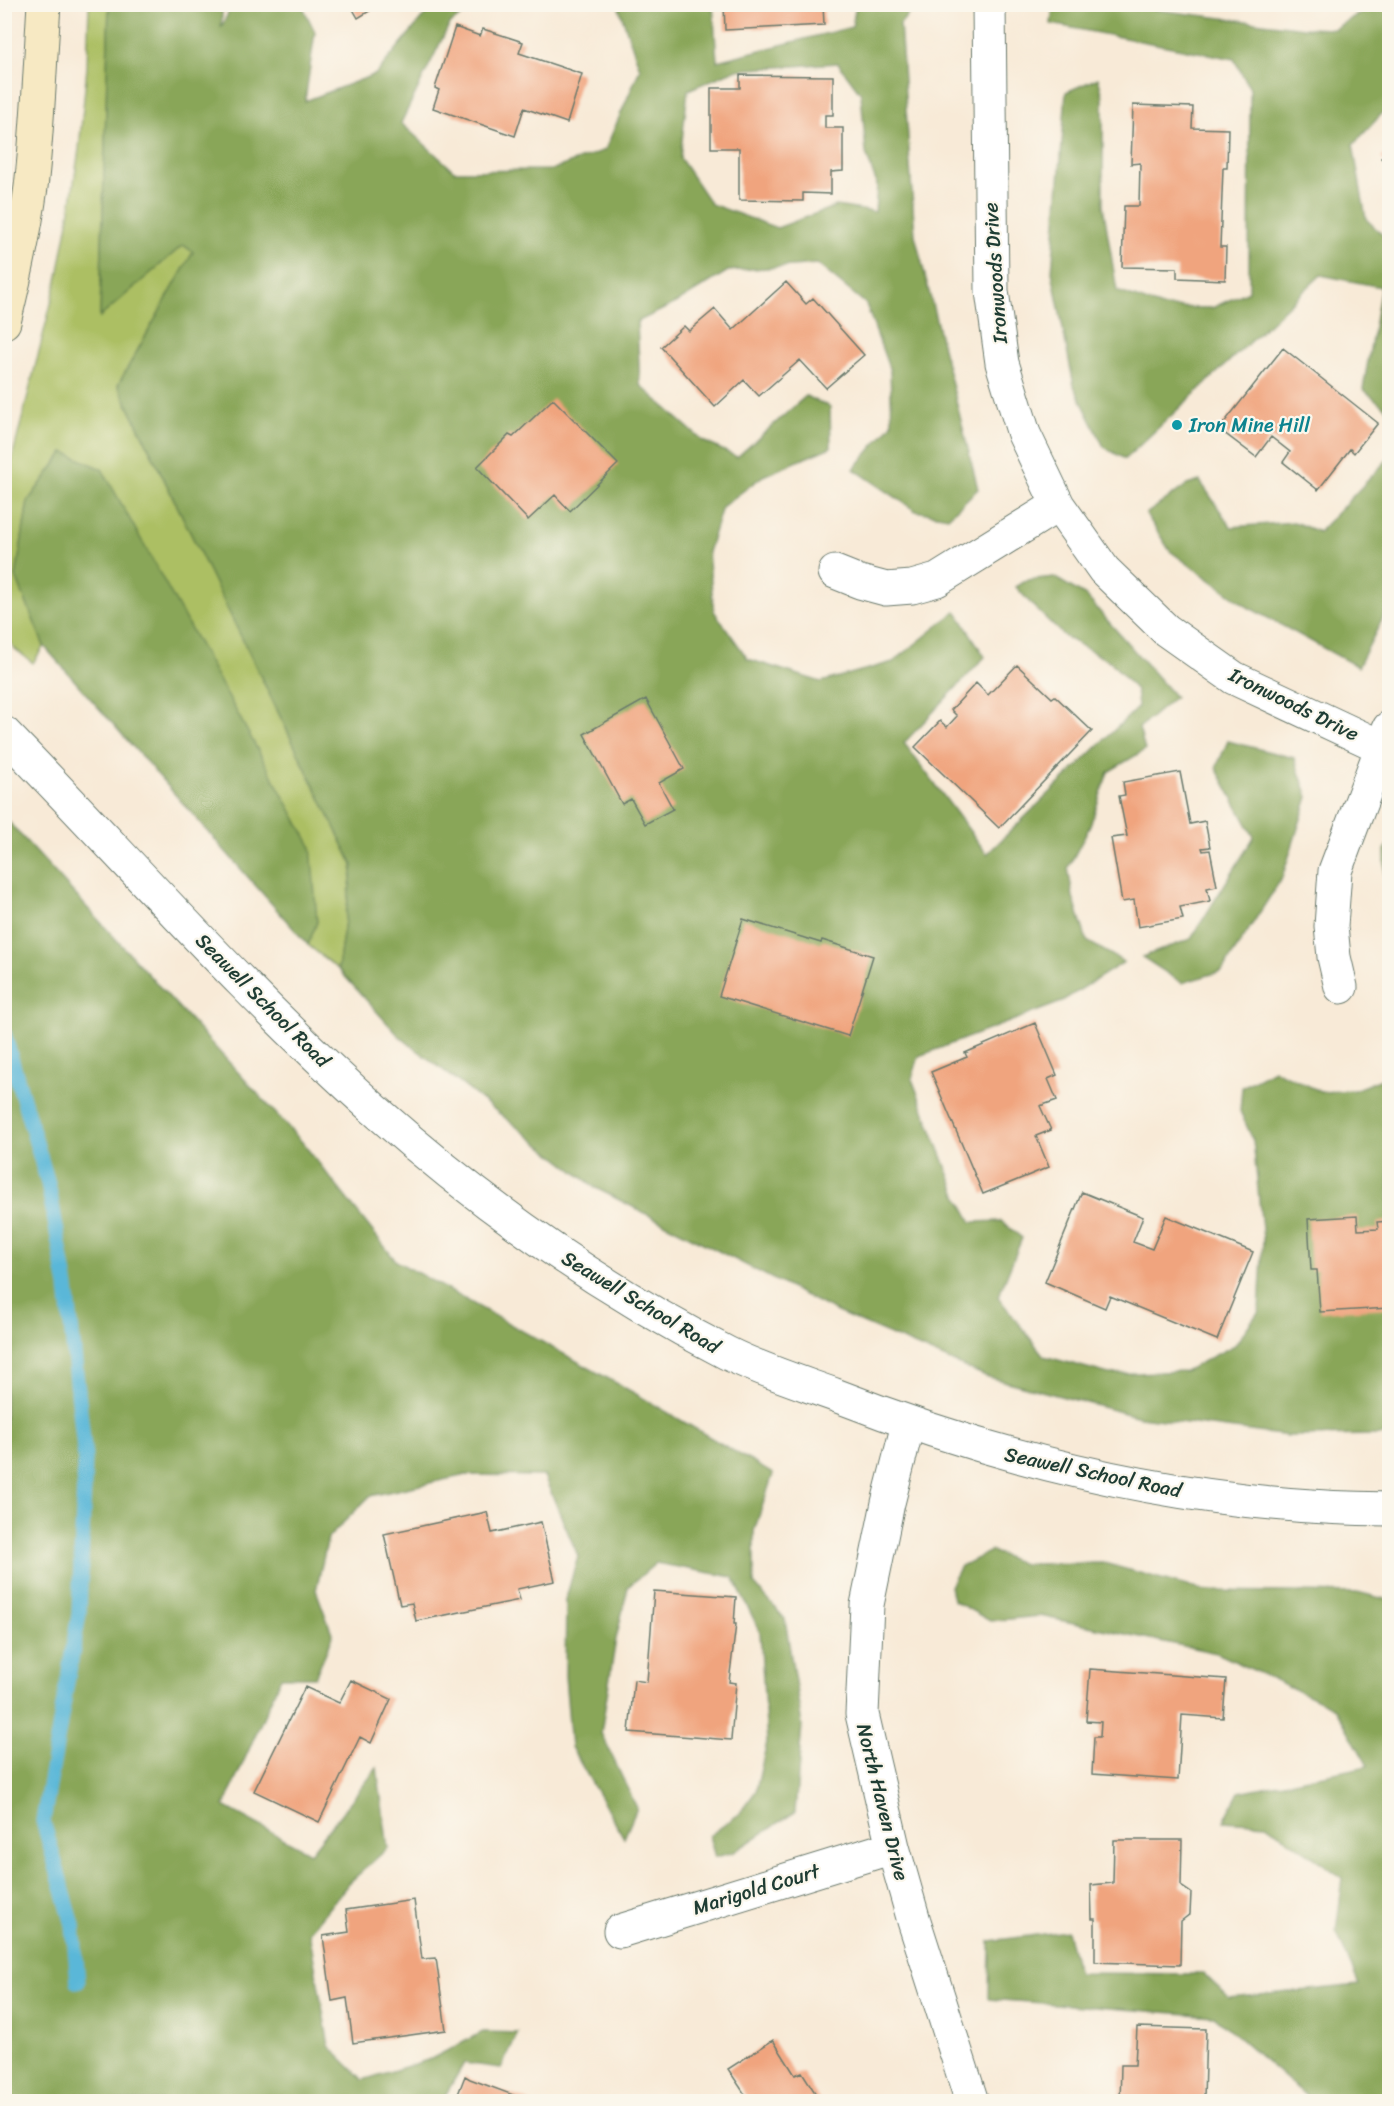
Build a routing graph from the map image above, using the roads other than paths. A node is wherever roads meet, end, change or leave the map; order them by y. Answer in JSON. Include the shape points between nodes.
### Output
{"nodes":[{"id":1,"x":44,"y":4,"type":"edge"},
{"id":2,"x":989,"y":4,"type":"edge"},
{"id":3,"x":4,"y":322,"type":"edge"},
{"id":4,"x":1058,"y":505,"type":"junction"},
{"id":5,"x":836,"y":572,"type":"dead end"},
{"id":6,"x":4,"y":733,"type":"edge"},
{"id":7,"x":1387,"y":741,"type":"edge"},
{"id":8,"x":1341,"y":987,"type":"dead end"},
{"id":9,"x":908,"y":1424,"type":"junction"},
{"id":10,"x":1389,"y":1509,"type":"edge"},
{"id":11,"x":893,"y":1847,"type":"junction"},
{"id":12,"x":620,"y":1931,"type":"dead end"},
{"id":13,"x":972,"y":2102,"type":"edge"}],
"edges":[{"from":1,"to":3,"type":"main road","via":[[30,189]]},
{"from":2,"to":4,"type":"street","name":"Ironwoods Drive","via":[[992,291],[1002,363],[1024,435]]},
{"from":4,"to":5,"type":"street","via":[[937,580],[886,589]]},
{"from":4,"to":7,"type":"street","name":"Ironwoods Drive","via":[[1104,570],[1166,630],[1234,678]]},
{"from":6,"to":9,"type":"street","name":"Seawell School Road","via":[[267,1008],[374,1109],[481,1197],[610,1288],[732,1356]]},
{"from":7,"to":8,"type":"street","via":[[1335,871],[1331,926]]},
{"from":9,"to":10,"type":"street","name":"Seawell School Road","via":[[1037,1463],[1112,1480],[1201,1495]]},
{"from":9,"to":11,"type":"street","name":"North Haven Drive","via":[[867,1605],[862,1714]]},
{"from":11,"to":12,"type":"street","name":"Marigold Court"},
{"from":11,"to":13,"type":"street","name":"North Haven Drive"}]}
